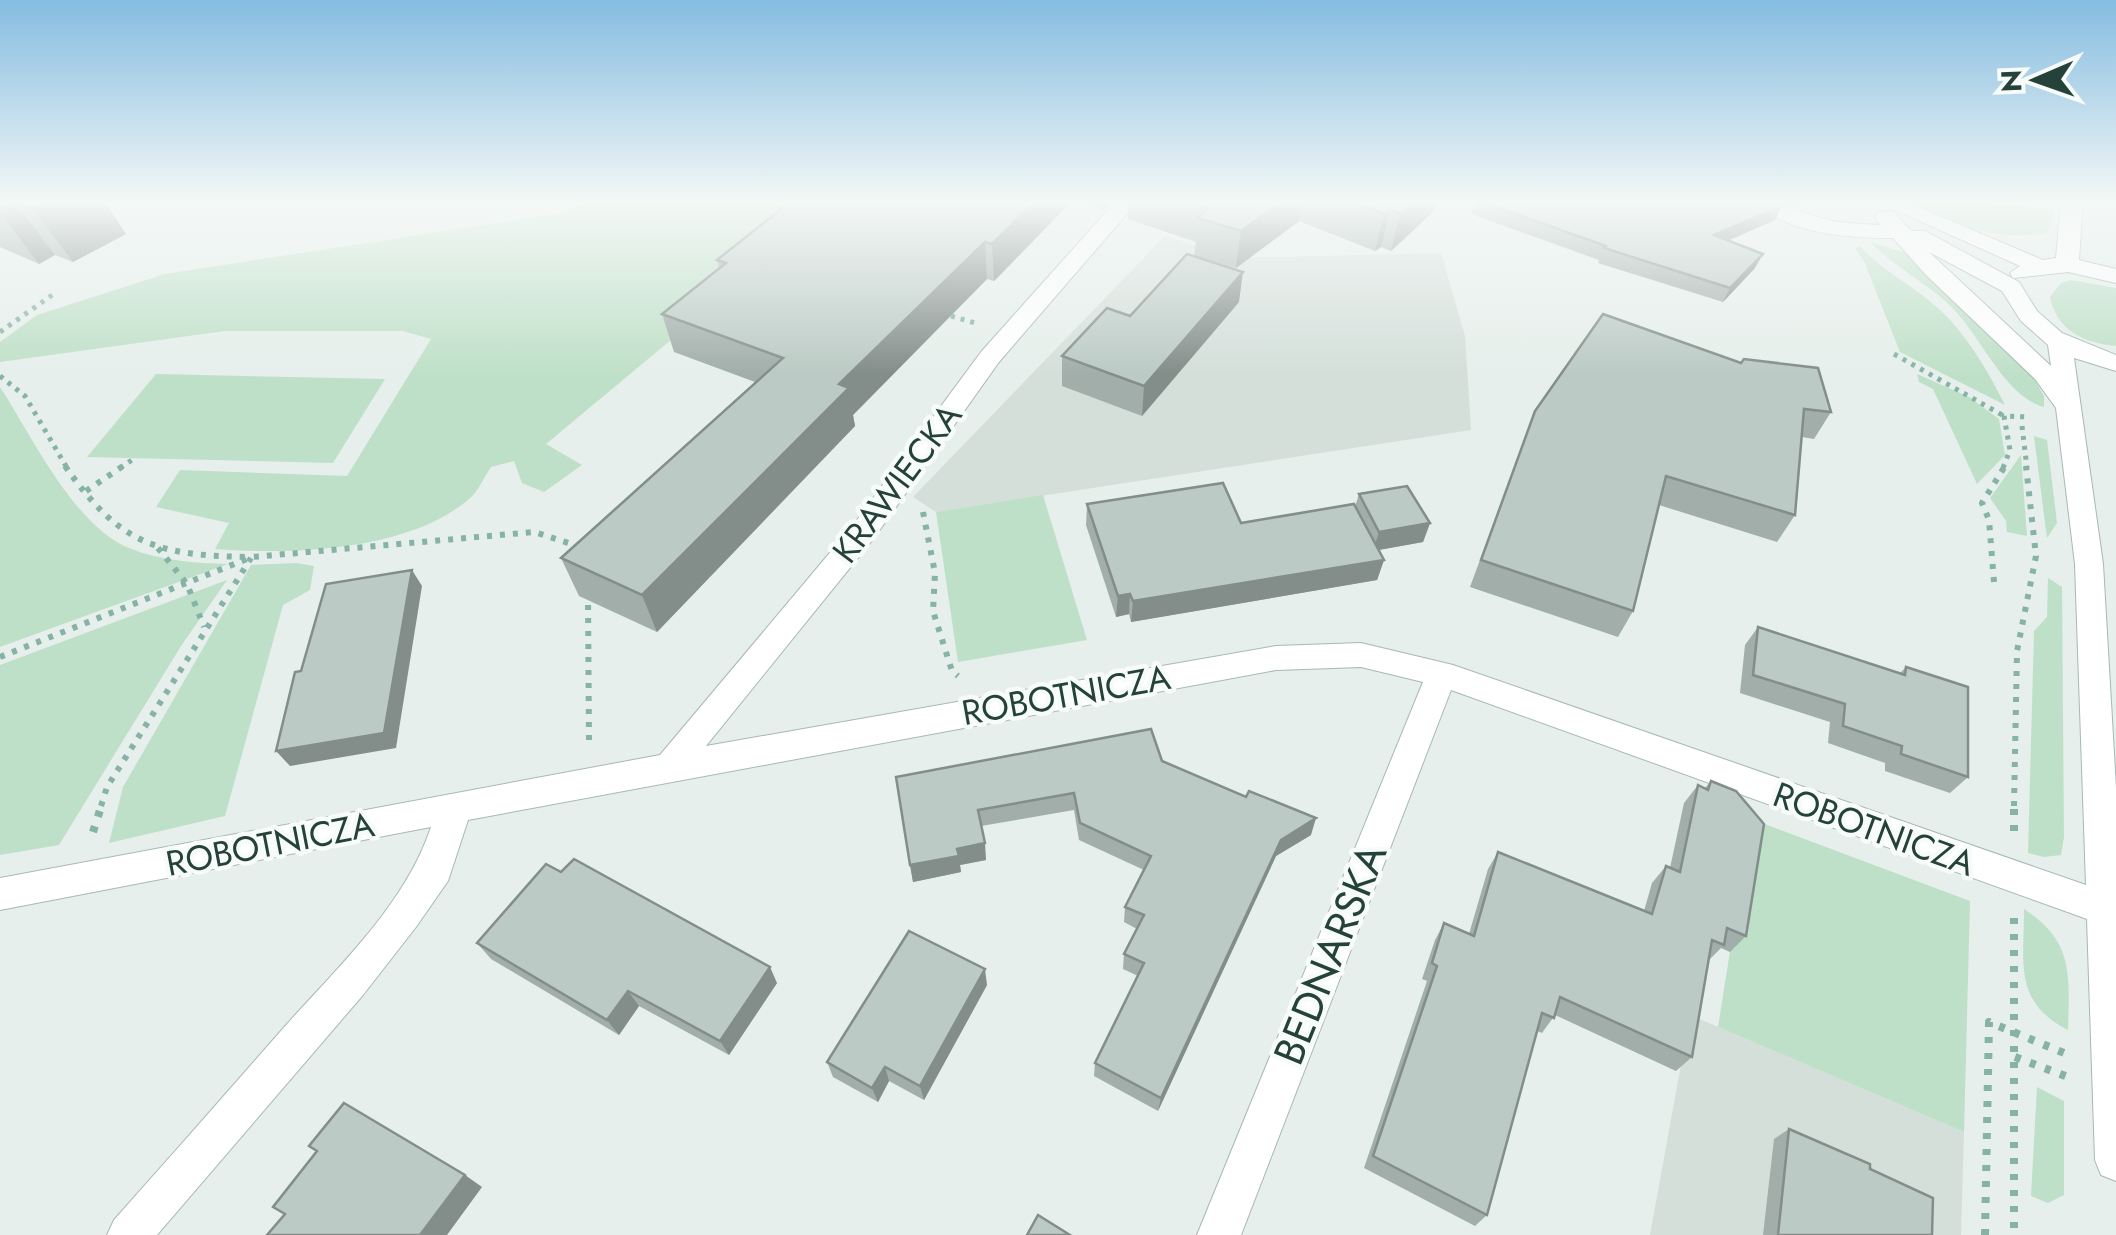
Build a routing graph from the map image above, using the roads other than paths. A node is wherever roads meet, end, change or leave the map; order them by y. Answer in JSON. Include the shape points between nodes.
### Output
{"nodes":[{"id":1,"x":1077,"y":259,"type":"edge"},
{"id":2,"x":1931,"y":259,"type":"edge"},
{"id":3,"x":1963,"y":259,"type":"edge"},
{"id":4,"x":2017,"y":259,"type":"edge"},
{"id":5,"x":2067,"y":259,"type":"edge"},
{"id":6,"x":2067,"y":265,"type":"junction"},
{"id":7,"x":2038,"y":266,"type":"junction"},
{"id":8,"x":2116,"y":276,"type":"edge"},
{"id":9,"x":2010,"y":287,"type":"junction"},
{"id":10,"x":2060,"y":342,"type":"junction"},
{"id":11,"x":2116,"y":363,"type":"edge"},
{"id":12,"x":2070,"y":418,"type":"junction"},
{"id":13,"x":1442,"y":674,"type":"junction"},
{"id":14,"x":669,"y":768,"type":"junction"},
{"id":15,"x":454,"y":810,"type":"junction"},
{"id":16,"x":0,"y":894,"type":"edge"},
{"id":17,"x":2105,"y":909,"type":"junction"},
{"id":18,"x":2114,"y":1073,"type":"edge"},
{"id":19,"x":2116,"y":1160,"type":"edge"},
{"id":20,"x":129,"y":1235,"type":"edge"},
{"id":21,"x":1219,"y":1235,"type":"edge"}],
"edges":[{"from":1,"to":14,"type":"street","name":"KRAWIECKA","via":[[990,357],[891,496]]},
{"from":2,"to":12,"type":"street","via":[[2044,373]]},
{"from":3,"to":9,"type":"street"},
{"from":4,"to":7,"type":"street"},
{"from":5,"to":6,"type":"street"},
{"from":6,"to":7,"type":"street"},
{"from":6,"to":8,"type":"street"},
{"from":7,"to":9,"type":"street","via":[[2017,275]]},
{"from":9,"to":10,"type":"street","via":[[2024,315]]},
{"from":10,"to":11,"type":"street"},
{"from":10,"to":12,"type":"street"},
{"from":12,"to":17,"type":"street","via":[[2089,564]]},
{"from":13,"to":14,"type":"street","name":"ROBOTNICZA","via":[[1361,655],[1314,654]]},
{"from":13,"to":17,"type":"street","name":"ROBOTNICZA"},
{"from":13,"to":21,"type":"street","name":"BEDNARSKA"},
{"from":14,"to":15,"type":"street","name":"ROBOTNICZA"},
{"from":15,"to":16,"type":"street","name":"ROBOTNICZA"},
{"from":15,"to":20,"type":"street","via":[[435,870],[403,915]]},
{"from":17,"to":18,"type":"street"},
{"from":18,"to":19,"type":"street"}]}
